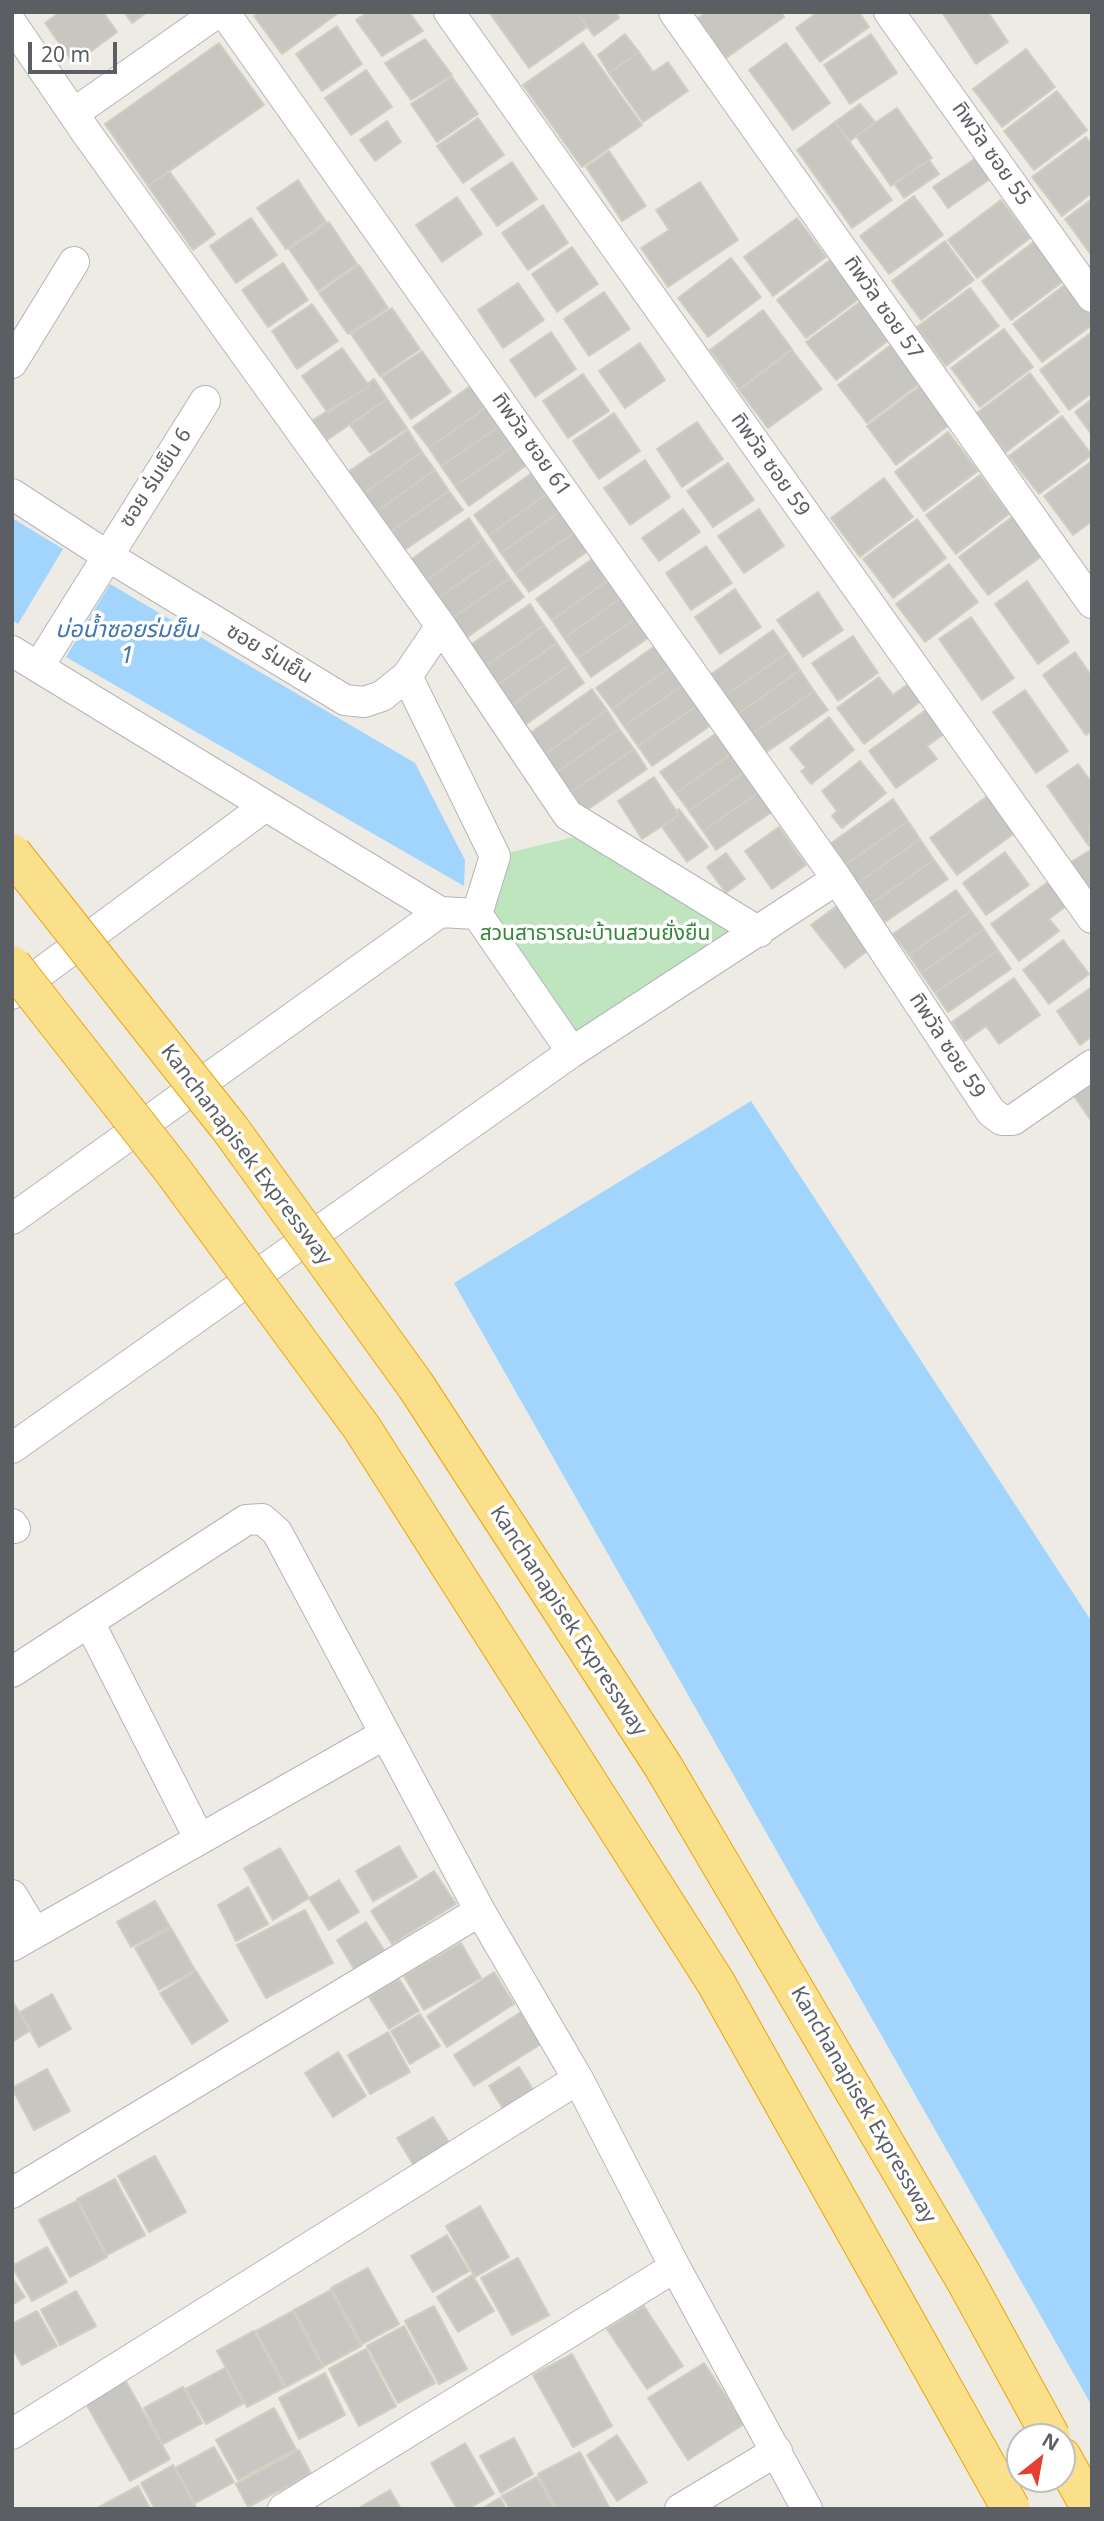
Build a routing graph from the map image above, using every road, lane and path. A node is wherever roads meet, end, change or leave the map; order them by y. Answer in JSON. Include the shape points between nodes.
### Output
{"nodes":[{"id":1,"x":218,"y":12,"type":"edge"},
{"id":2,"x":224,"y":12,"type":"edge"},
{"id":3,"x":449,"y":12,"type":"edge"},
{"id":4,"x":674,"y":12,"type":"edge"},
{"id":5,"x":890,"y":12,"type":"edge"},
{"id":6,"x":12,"y":24,"type":"edge"},
{"id":7,"x":74,"y":113,"type":"junction"},
{"id":8,"x":74,"y":262,"type":"dead end"},
{"id":9,"x":1092,"y":297,"type":"edge"},
{"id":10,"x":12,"y":363,"type":"edge"},
{"id":11,"x":205,"y":401,"type":"dead end"},
{"id":12,"x":12,"y":494,"type":"edge"},
{"id":13,"x":106,"y":555,"type":"junction"},
{"id":14,"x":1092,"y":603,"type":"edge"},
{"id":15,"x":441,"y":626,"type":"junction"},
{"id":16,"x":12,"y":651,"type":"edge"},
{"id":17,"x":39,"y":666,"type":"junction"},
{"id":18,"x":407,"y":676,"type":"junction"},
{"id":19,"x":264,"y":807,"type":"junction"},
{"id":20,"x":12,"y":853,"type":"edge"},
{"id":21,"x":837,"y":878,"type":"junction"},
{"id":22,"x":440,"y":912,"type":"junction"},
{"id":23,"x":477,"y":914,"type":"junction"},
{"id":24,"x":1092,"y":918,"type":"edge"},
{"id":25,"x":759,"y":932,"type":"junction"},
{"id":26,"x":12,"y":965,"type":"edge"},
{"id":27,"x":12,"y":994,"type":"edge"},
{"id":28,"x":572,"y":1052,"type":"junction"},
{"id":29,"x":1092,"y":1065,"type":"edge"},
{"id":30,"x":12,"y":1219,"type":"edge"},
{"id":31,"x":12,"y":1448,"type":"edge"},
{"id":32,"x":89,"y":1622,"type":"junction"},
{"id":33,"x":12,"y":1672,"type":"edge"},
{"id":34,"x":385,"y":1734,"type":"junction"},
{"id":35,"x":199,"y":1838,"type":"junction"},
{"id":36,"x":12,"y":1895,"type":"edge"},
{"id":37,"x":480,"y":1910,"type":"junction"},
{"id":38,"x":24,"y":1940,"type":"edge"},
{"id":39,"x":578,"y":2079,"type":"junction"},
{"id":40,"x":12,"y":2193,"type":"edge"},
{"id":41,"x":675,"y":2267,"type":"junction"},
{"id":42,"x":1043,"y":2423,"type":"edge"},
{"id":43,"x":12,"y":2434,"type":"edge"},
{"id":44,"x":777,"y":2451,"type":"junction"},
{"id":45,"x":1076,"y":2482,"type":"edge"},
{"id":46,"x":282,"y":2509,"type":"edge"},
{"id":47,"x":680,"y":2509,"type":"edge"},
{"id":48,"x":807,"y":2509,"type":"edge"},
{"id":49,"x":1011,"y":2509,"type":"edge"},
{"id":50,"x":1091,"y":2509,"type":"edge"}],
"edges":[{"from":1,"to":7,"type":"street"},
{"from":2,"to":21,"type":"street","name":"ทิพวัล ซอย 61"},
{"from":3,"to":24,"type":"street","name":"ทิพวัล ซอย 59"},
{"from":4,"to":14,"type":"street","name":"ทิพวัล ซอย 57"},
{"from":5,"to":9,"type":"street","name":"ทิพวัล ซอย 55"},
{"from":6,"to":7,"type":"street"},
{"from":7,"to":15,"type":"street"},
{"from":8,"to":10,"type":"street"},
{"from":11,"to":13,"type":"street","name":"ซอย ร่มเย็น 6"},
{"from":12,"to":13,"type":"street","name":"ซอย ร่มเย็น"},
{"from":13,"to":17,"type":"street","name":"ซอย ร่มเย็น 6"},
{"from":13,"to":18,"type":"street","name":"ซอย ร่มเย็น","via":[[345,700],[364,702],[382,696]]},
{"from":15,"to":18,"type":"street","name":"ซอย ร่มเย็น"},
{"from":15,"to":25,"type":"street","via":[[568,815]]},
{"from":16,"to":17,"type":"street"},
{"from":17,"to":19,"type":"street"},
{"from":18,"to":23,"type":"street","via":[[495,856]]},
{"from":19,"to":22,"type":"street"},
{"from":19,"to":27,"type":"street"},
{"from":20,"to":42,"type":"highway","name":"Kanchanapisek Expressway","bridge":true,"via":[[231,1130],[416,1386],[663,1766],[964,2278]]},
{"from":21,"to":25,"type":"street"},
{"from":21,"to":29,"type":"street","name":"ทิพวัล ซอย 59","via":[[990,1112],[1002,1120],[1013,1120]]},
{"from":22,"to":23,"type":"street"},
{"from":22,"to":30,"type":"street"},
{"from":23,"to":28,"type":"street"},
{"from":25,"to":28,"type":"street"},
{"from":26,"to":49,"type":"highway","bridge":true,"via":[[171,1168],[362,1428],[716,1983]]},
{"from":28,"to":31,"type":"street"},
{"from":32,"to":33,"type":"street"},
{"from":32,"to":34,"type":"street","via":[[246,1520],[262,1519],[277,1532]]},
{"from":32,"to":35,"type":"street"},
{"from":34,"to":35,"type":"street"},
{"from":34,"to":37,"type":"street"},
{"from":35,"to":38,"type":"street"},
{"from":36,"to":38,"type":"street"},
{"from":37,"to":39,"type":"street"},
{"from":37,"to":40,"type":"street"},
{"from":39,"to":41,"type":"street"},
{"from":39,"to":43,"type":"street"},
{"from":41,"to":44,"type":"street"},
{"from":41,"to":46,"type":"street"},
{"from":44,"to":47,"type":"street"},
{"from":44,"to":48,"type":"street"},
{"from":45,"to":50,"type":"highway"}]}
